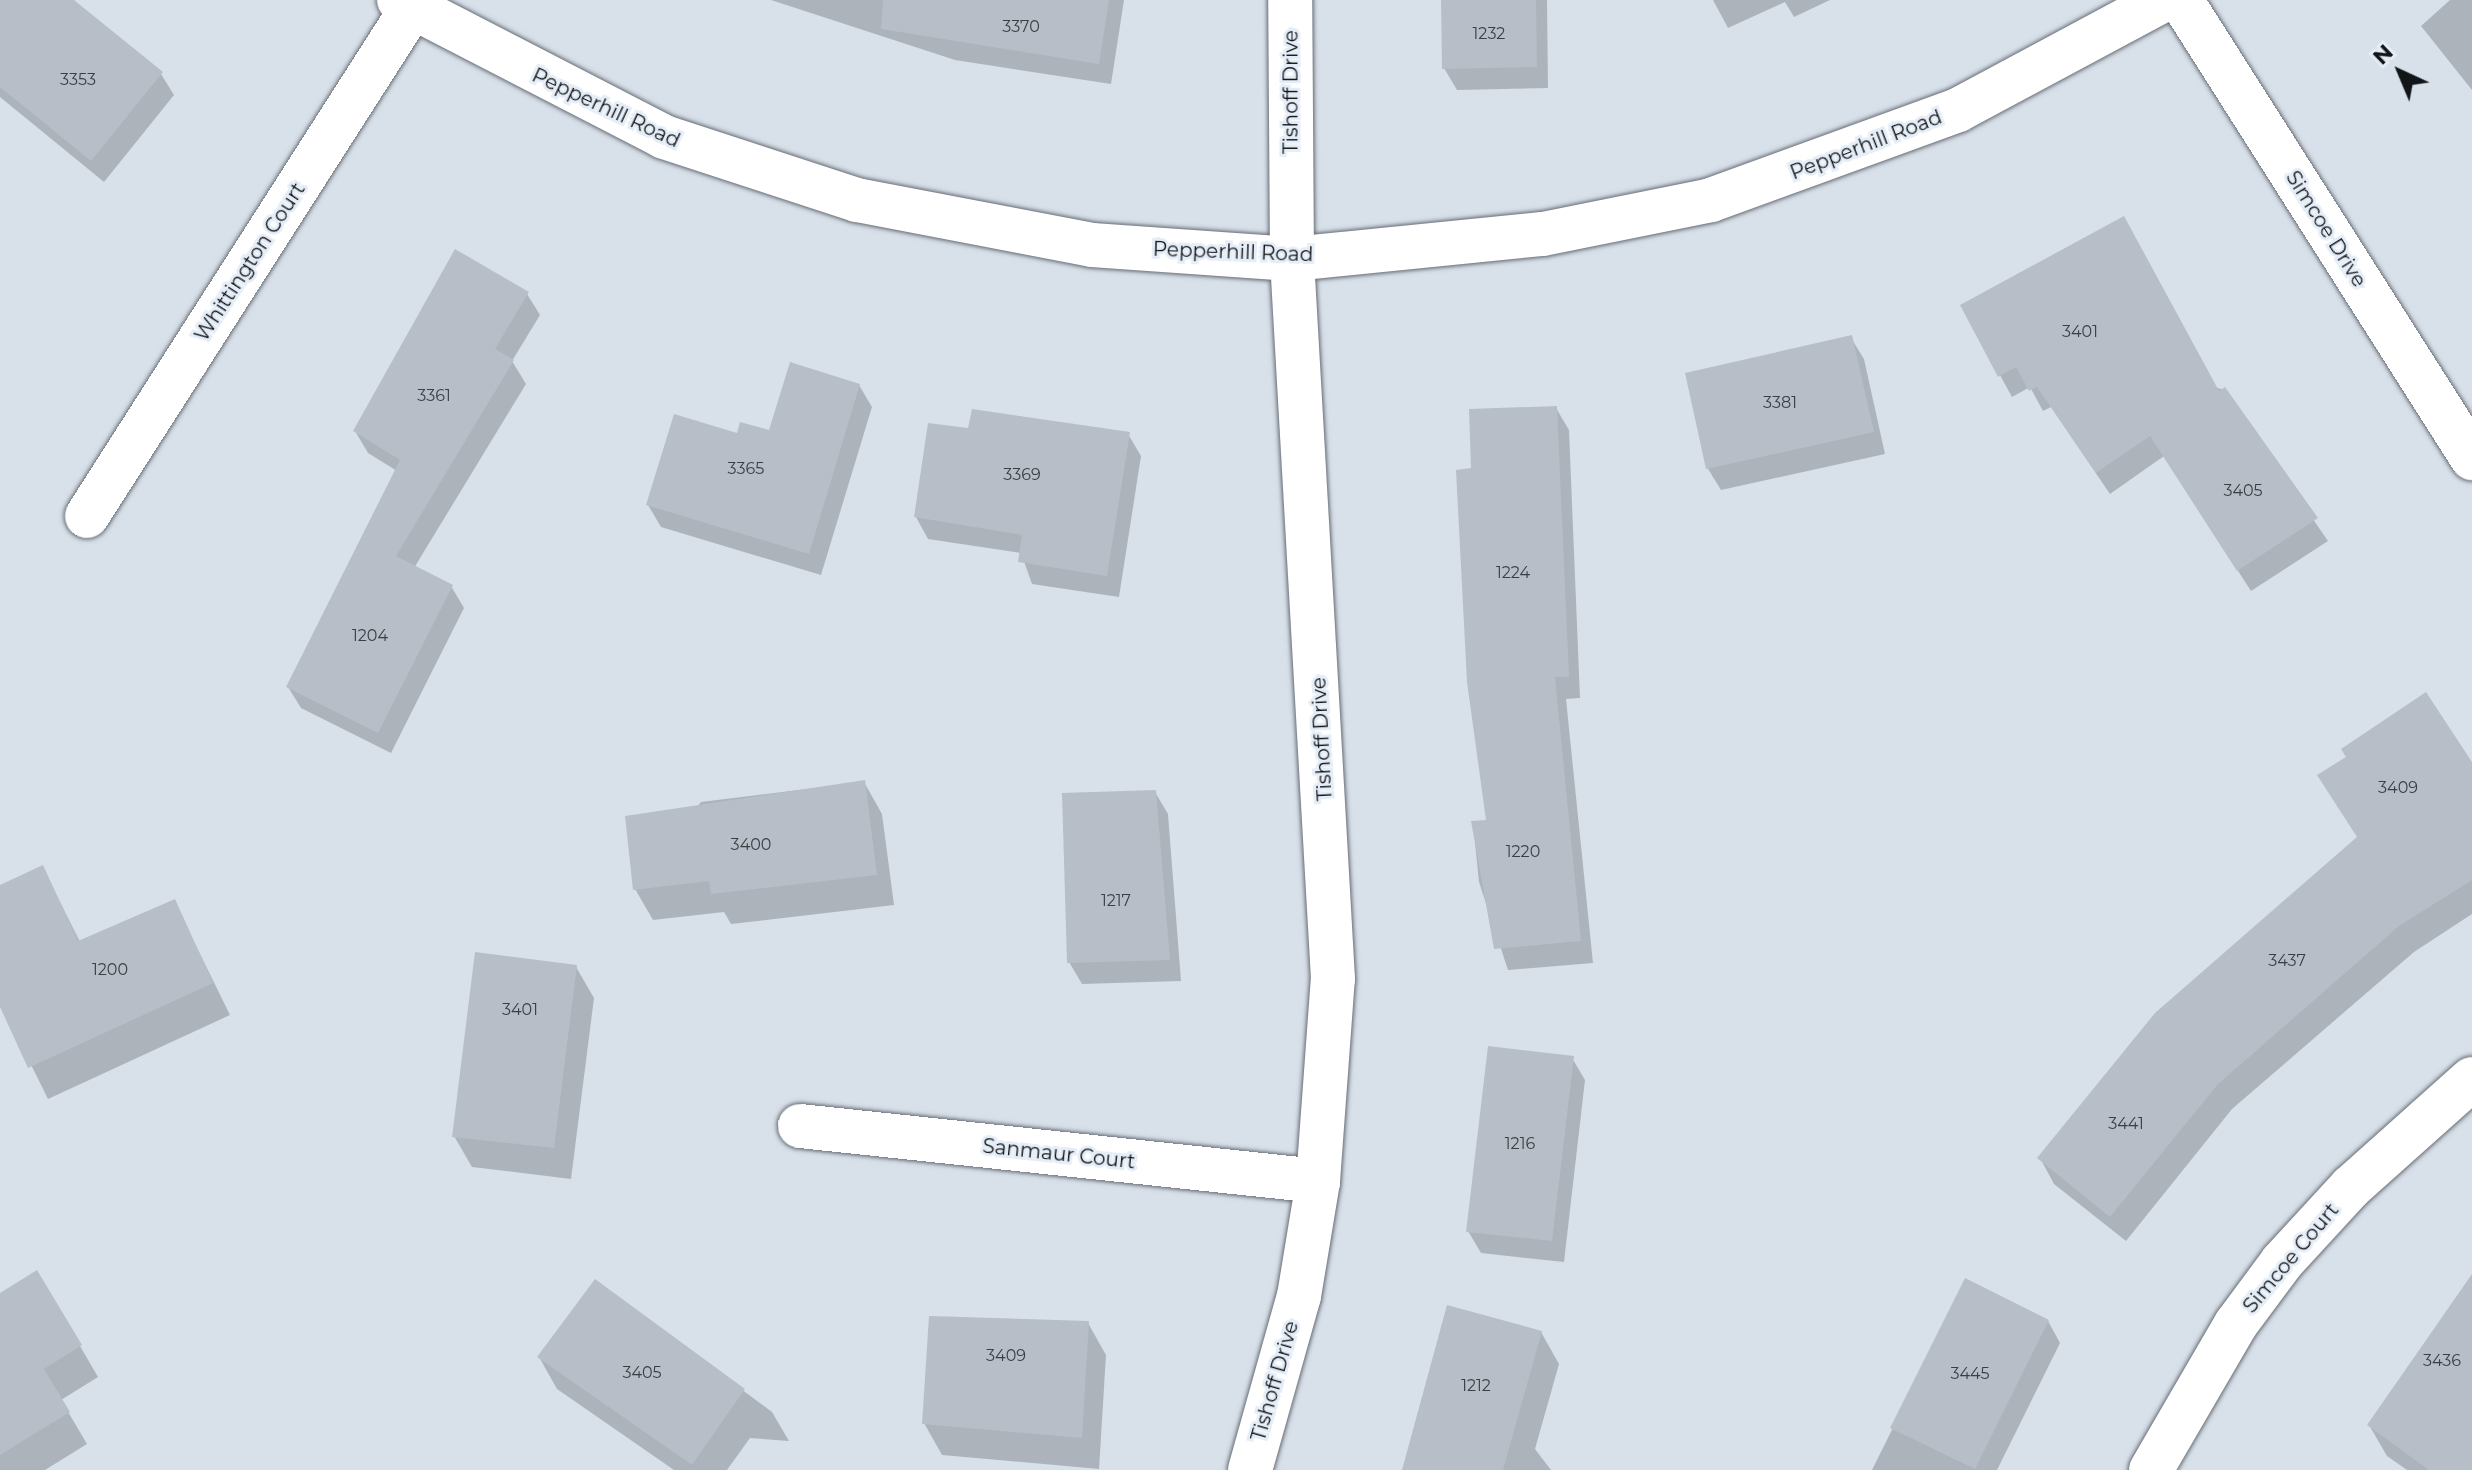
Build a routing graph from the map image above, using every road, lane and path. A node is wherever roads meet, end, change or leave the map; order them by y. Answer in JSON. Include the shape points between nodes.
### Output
{"nodes":[{"id":1,"x":1290,"y":0,"type":"edge"},
{"id":2,"x":2163,"y":0,"type":"edge"},
{"id":3,"x":2181,"y":0,"type":"edge"},
{"id":4,"x":405,"y":4,"type":"edge"},
{"id":5,"x":1292,"y":259,"type":"junction"},
{"id":6,"x":2472,"y":458,"type":"edge"},
{"id":7,"x":87,"y":516,"type":"dead end"},
{"id":8,"x":2472,"y":1079,"type":"edge"},
{"id":9,"x":800,"y":1126,"type":"dead end"},
{"id":10,"x":1318,"y":1181,"type":"junction"},
{"id":11,"x":1250,"y":1470,"type":"edge"},
{"id":12,"x":2151,"y":1470,"type":"edge"}],
"edges":[{"from":1,"to":5,"type":"street","name":"Tishoff Drive"},
{"from":2,"to":5,"type":"street","name":"Pepperhill Road","via":[[1958,110],[1711,200],[1543,234]]},
{"from":3,"to":6,"type":"street","name":"Simcoe Drive"},
{"from":4,"to":5,"type":"street","name":"Pepperhill Road","via":[[664,137],[857,200],[1092,245]]},
{"from":4,"to":7,"type":"street","name":"Whittington Court"},
{"from":5,"to":10,"type":"street","name":"Tishoff Drive","via":[[1333,979]]},
{"from":8,"to":12,"type":"street","name":"Simcoe Court","via":[[2382,1157],[2282,1262],[2236,1324]]},
{"from":9,"to":10,"type":"street","name":"Sanmaur Court"},
{"from":10,"to":11,"type":"street","name":"Tishoff Drive","via":[[1299,1296]]}]}
